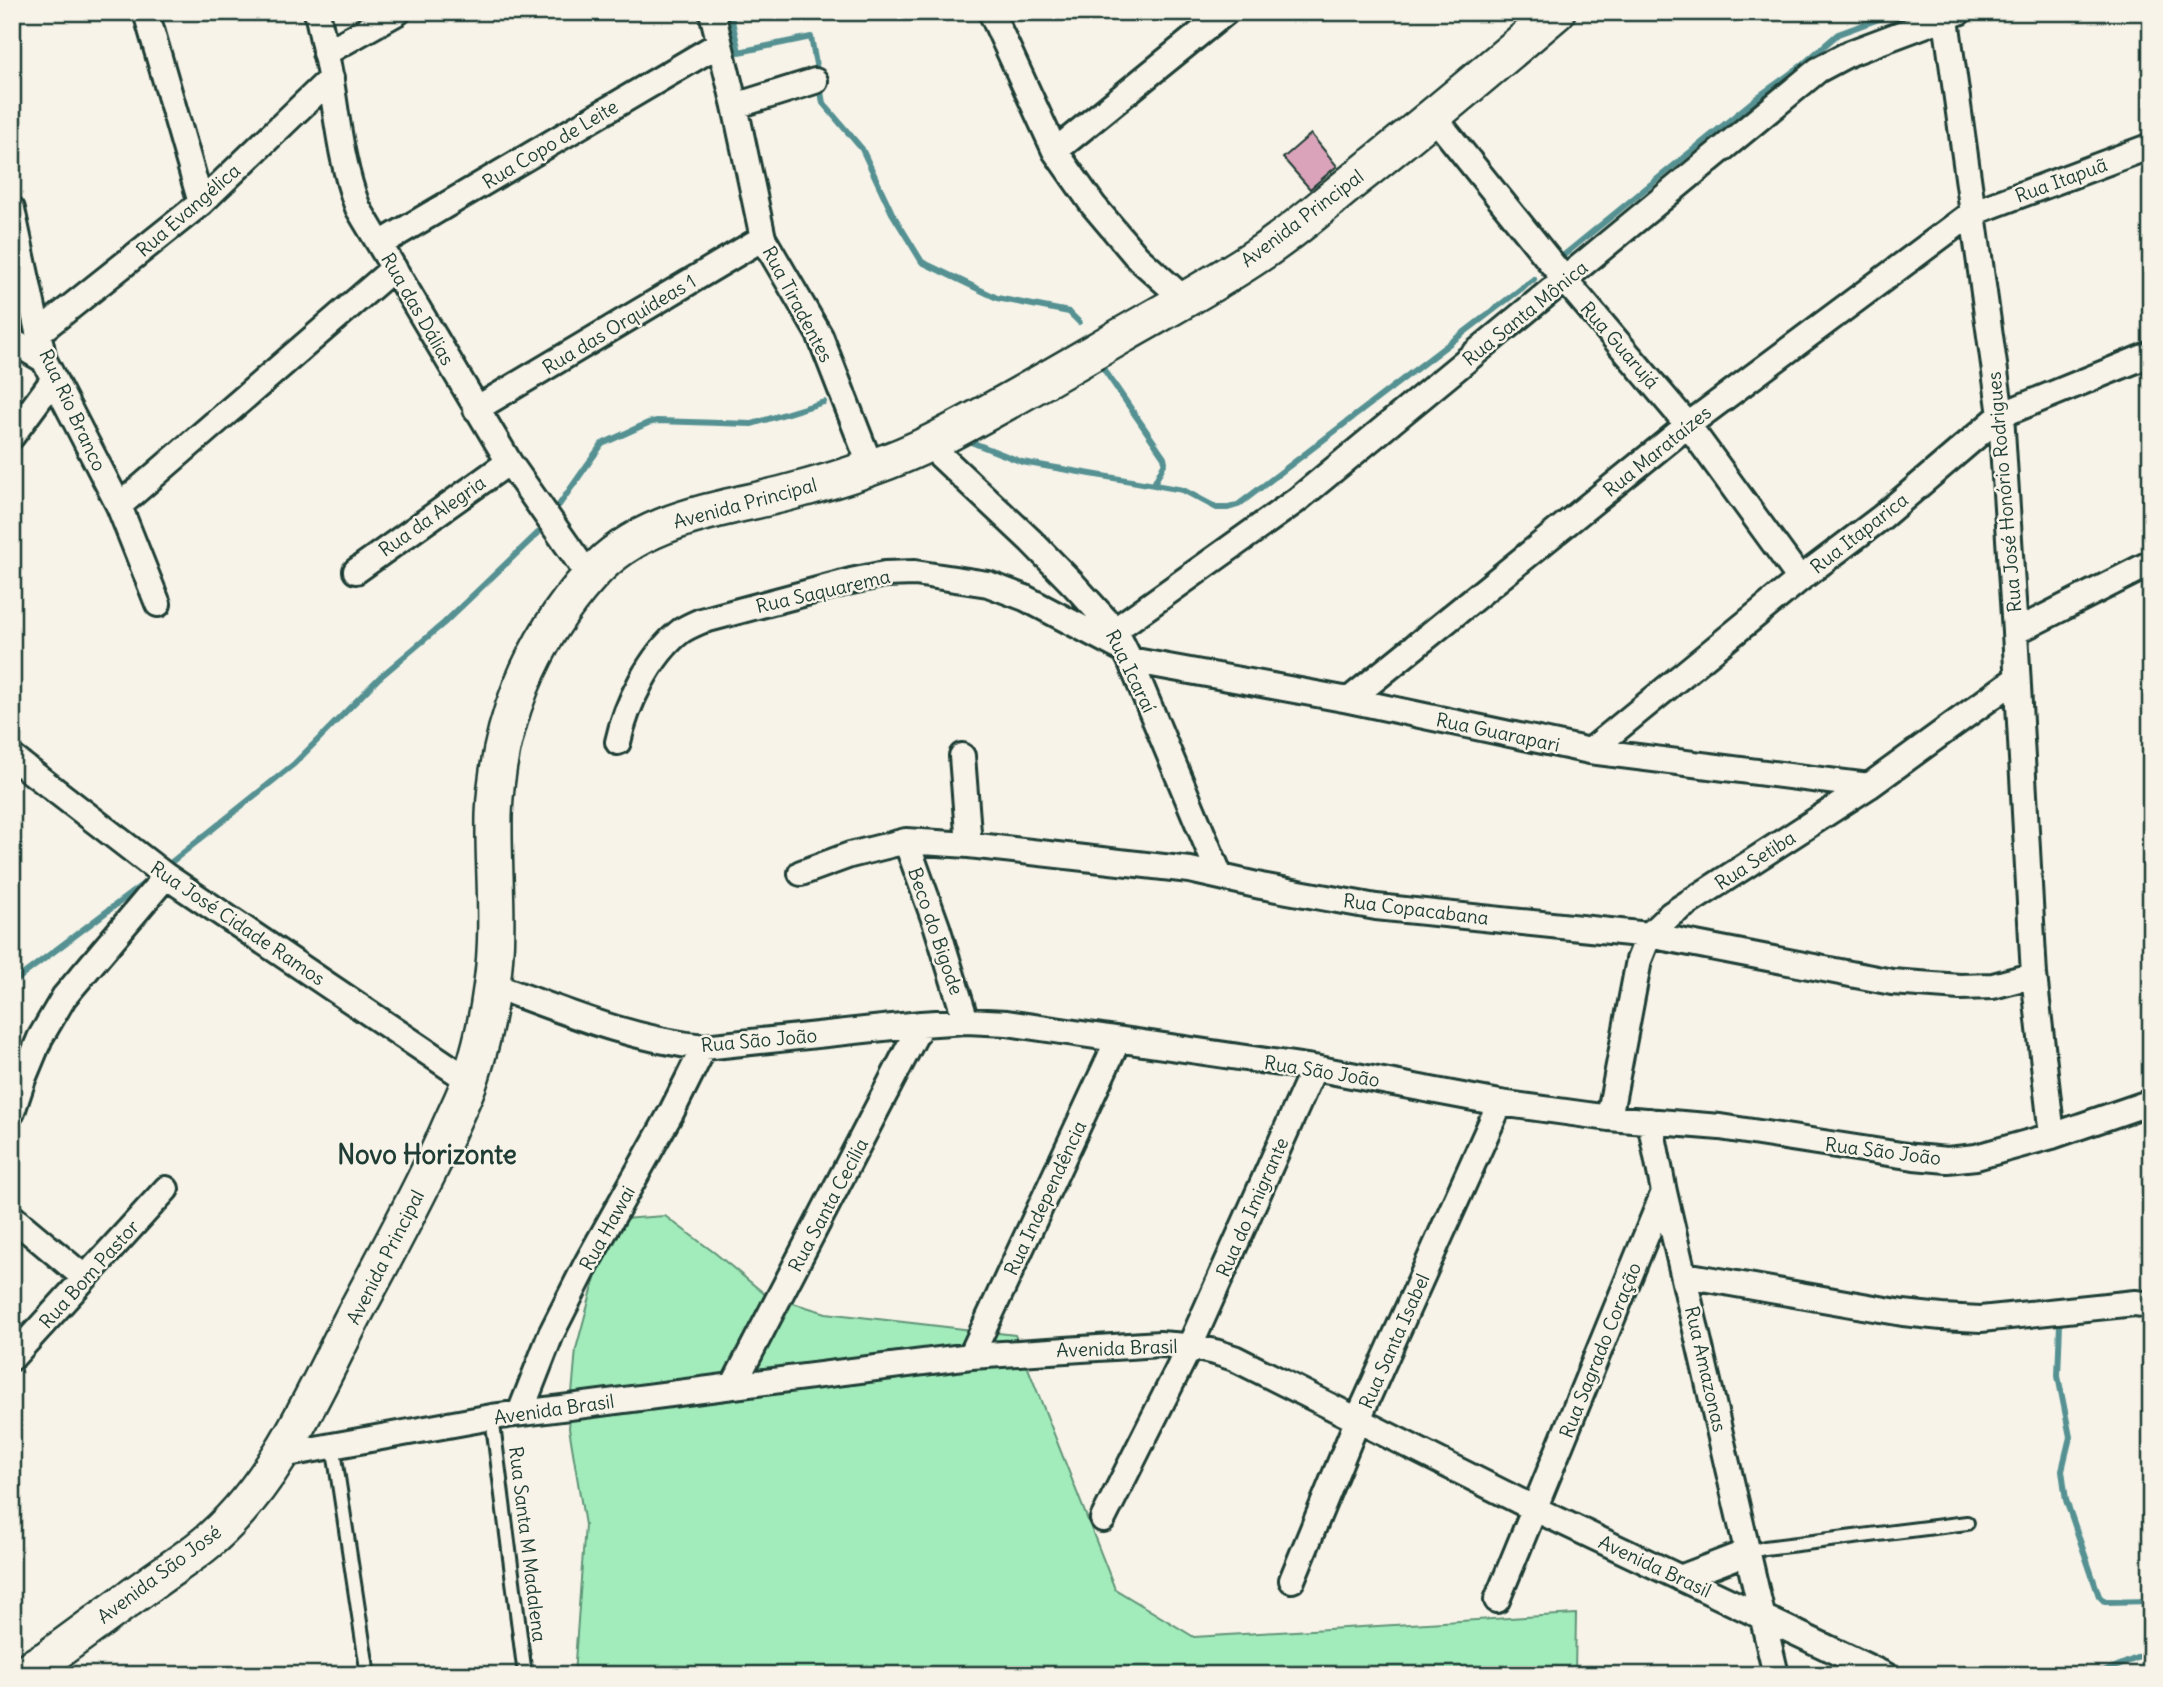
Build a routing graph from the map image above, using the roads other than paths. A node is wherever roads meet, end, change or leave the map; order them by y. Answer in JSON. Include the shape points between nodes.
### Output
{"nodes":[{"id":1,"x":146,"y":12,"type":"edge"},
{"id":2,"x":317,"y":12,"type":"edge"},
{"id":3,"x":398,"y":12,"type":"edge"},
{"id":4,"x":712,"y":12,"type":"edge"},
{"id":5,"x":991,"y":12,"type":"edge"},
{"id":6,"x":1226,"y":12,"type":"edge"},
{"id":7,"x":1558,"y":12,"type":"edge"},
{"id":8,"x":1950,"y":14,"type":"edge"},
{"id":9,"x":719,"y":44,"type":"junction"},
{"id":10,"x":325,"y":53,"type":"junction"},
{"id":11,"x":331,"y":78,"type":"junction"},
{"id":12,"x":815,"y":81,"type":"dead end"},
{"id":13,"x":736,"y":106,"type":"junction"},
{"id":14,"x":1434,"y":117,"type":"junction"},
{"id":15,"x":2151,"y":146,"type":"edge"},
{"id":16,"x":1055,"y":151,"type":"junction"},
{"id":17,"x":201,"y":203,"type":"junction"},
{"id":18,"x":12,"y":209,"type":"edge"},
{"id":19,"x":1972,"y":213,"type":"junction"},
{"id":20,"x":763,"y":238,"type":"junction"},
{"id":21,"x":380,"y":244,"type":"junction"},
{"id":22,"x":394,"y":268,"type":"junction"},
{"id":23,"x":1565,"y":280,"type":"junction"},
{"id":24,"x":1184,"y":299,"type":"junction"},
{"id":25,"x":38,"y":333,"type":"junction"},
{"id":26,"x":12,"y":341,"type":"edge"},
{"id":27,"x":2151,"y":354,"type":"edge"},
{"id":28,"x":49,"y":370,"type":"junction"},
{"id":29,"x":476,"y":409,"type":"junction"},
{"id":30,"x":2001,"y":415,"type":"junction"},
{"id":31,"x":1688,"y":425,"type":"junction"},
{"id":32,"x":12,"y":436,"type":"edge"},
{"id":33,"x":928,"y":444,"type":"junction"},
{"id":34,"x":509,"y":462,"type":"junction"},
{"id":35,"x":872,"y":467,"type":"junction"},
{"id":36,"x":119,"y":506,"type":"junction"},
{"id":37,"x":2151,"y":564,"type":"edge"},
{"id":38,"x":356,"y":570,"type":"dead end"},
{"id":39,"x":589,"y":576,"type":"junction"},
{"id":40,"x":1800,"y":579,"type":"junction"},
{"id":41,"x":158,"y":604,"type":"dead end"},
{"id":42,"x":2015,"y":632,"type":"junction"},
{"id":43,"x":1123,"y":647,"type":"junction"},
{"id":44,"x":2017,"y":679,"type":"junction"},
{"id":45,"x":1349,"y":700,"type":"junction"},
{"id":46,"x":618,"y":742,"type":"dead end"},
{"id":47,"x":1590,"y":751,"type":"junction"},
{"id":48,"x":962,"y":756,"type":"dead end"},
{"id":49,"x":16,"y":764,"type":"edge"},
{"id":50,"x":1869,"y":786,"type":"junction"},
{"id":51,"x":906,"y":841,"type":"junction"},
{"id":52,"x":969,"y":845,"type":"junction"},
{"id":53,"x":801,"y":873,"type":"dead end"},
{"id":54,"x":166,"y":876,"type":"junction"},
{"id":55,"x":1220,"y":876,"type":"junction"},
{"id":56,"x":1649,"y":935,"type":"junction"},
{"id":57,"x":2034,"y":975,"type":"junction"},
{"id":58,"x":492,"y":985,"type":"junction"},
{"id":59,"x":966,"y":1021,"type":"junction"},
{"id":60,"x":921,"y":1024,"type":"junction"},
{"id":61,"x":1118,"y":1040,"type":"junction"},
{"id":62,"x":704,"y":1047,"type":"junction"},
{"id":63,"x":1314,"y":1068,"type":"junction"},
{"id":64,"x":470,"y":1081,"type":"junction"},
{"id":65,"x":2151,"y":1102,"type":"edge"},
{"id":66,"x":1500,"y":1103,"type":"junction"},
{"id":67,"x":12,"y":1112,"type":"edge"},
{"id":68,"x":1609,"y":1118,"type":"junction"},
{"id":69,"x":1650,"y":1121,"type":"junction"},
{"id":70,"x":2052,"y":1136,"type":"junction"},
{"id":71,"x":166,"y":1189,"type":"dead end"},
{"id":72,"x":1664,"y":1192,"type":"junction"},
{"id":73,"x":12,"y":1217,"type":"edge"},
{"id":74,"x":1685,"y":1275,"type":"junction"},
{"id":75,"x":85,"y":1278,"type":"junction"},
{"id":76,"x":2143,"y":1304,"type":"edge"},
{"id":77,"x":1190,"y":1346,"type":"junction"},
{"id":78,"x":971,"y":1356,"type":"junction"},
{"id":79,"x":12,"y":1358,"type":"edge"},
{"id":80,"x":733,"y":1386,"type":"junction"},
{"id":81,"x":520,"y":1413,"type":"junction"},
{"id":82,"x":492,"y":1417,"type":"junction"},
{"id":83,"x":1358,"y":1419,"type":"junction"},
{"id":84,"x":333,"y":1444,"type":"junction"},
{"id":85,"x":282,"y":1455,"type":"junction"},
{"id":86,"x":1535,"y":1509,"type":"junction"},
{"id":87,"x":1103,"y":1519,"type":"dead end"},
{"id":88,"x":1967,"y":1522,"type":"dead end"},
{"id":89,"x":1748,"y":1552,"type":"junction"},
{"id":90,"x":1680,"y":1578,"type":"junction"},
{"id":91,"x":1292,"y":1580,"type":"dead end"},
{"id":92,"x":1497,"y":1600,"type":"dead end"},
{"id":93,"x":1763,"y":1616,"type":"junction"},
{"id":94,"x":19,"y":1675,"type":"edge"},
{"id":95,"x":368,"y":1675,"type":"edge"},
{"id":96,"x":525,"y":1675,"type":"edge"},
{"id":97,"x":1776,"y":1675,"type":"edge"},
{"id":98,"x":1885,"y":1675,"type":"edge"}],
"edges":[{"from":1,"to":17,"type":"street"},
{"from":2,"to":10,"type":"street","name":"Rua das Dálias"},
{"from":3,"to":10,"type":"street"},
{"from":4,"to":9,"type":"street","name":"Rua Tiradentes"},
{"from":5,"to":16,"type":"street"},
{"from":6,"to":16,"type":"street"},
{"from":7,"to":14,"type":"street","name":"Avenida Principal"},
{"from":8,"to":19,"type":"street","name":"Rua José Honório Rodrigues"},
{"from":8,"to":23,"type":"street","name":"Rua Santa Mônica","via":[[1818,70]]},
{"from":9,"to":13,"type":"street","name":"Rua Tiradentes"},
{"from":9,"to":21,"type":"street","name":"Rua Copo de Leite"},
{"from":10,"to":11,"type":"street","name":"Rua das Dálias"},
{"from":11,"to":17,"type":"street","name":"Rua Evangélica"},
{"from":11,"to":21,"type":"street","name":"Rua das Dálias","via":[[348,182]]},
{"from":12,"to":13,"type":"street"},
{"from":13,"to":20,"type":"street","name":"Rua Tiradentes"},
{"from":14,"to":23,"type":"street","name":"Rua Guarujá"},
{"from":14,"to":24,"type":"street","name":"Avenida Principal","via":[[1260,254]]},
{"from":15,"to":19,"type":"street","name":"Rua Itapuã"},
{"from":16,"to":24,"type":"street","via":[[1137,257]]},
{"from":17,"to":25,"type":"street","name":"Rua Evangélica"},
{"from":18,"to":25,"type":"street","name":"Rua Rio Branco"},
{"from":19,"to":30,"type":"street","name":"Rua José Honório Rodrigues"},
{"from":19,"to":31,"type":"street","name":"Rua Marataízes"},
{"from":20,"to":29,"type":"street","name":"Rua das Orquídeas 1"},
{"from":20,"to":35,"type":"street","name":"Rua Tiradentes","via":[[820,336]]},
{"from":21,"to":22,"type":"street","name":"Rua das Dálias"},
{"from":22,"to":29,"type":"street","name":"Rua das Dálias"},
{"from":22,"to":36,"type":"street"},
{"from":23,"to":31,"type":"street","name":"Rua Guarujá"},
{"from":23,"to":43,"type":"street","name":"Rua Santa Mônica"},
{"from":24,"to":33,"type":"street","name":"Avenida Principal"},
{"from":25,"to":28,"type":"street","name":"Rua Rio Branco"},
{"from":26,"to":28,"type":"street"},
{"from":27,"to":30,"type":"street","name":"Rua Itaparica"},
{"from":28,"to":32,"type":"street"},
{"from":28,"to":36,"type":"street","name":"Rua Rio Branco"},
{"from":29,"to":34,"type":"street","name":"Rua das Dálias"},
{"from":30,"to":40,"type":"street","name":"Rua Itaparica","via":[[1882,517]]},
{"from":30,"to":42,"type":"street","name":"Rua José Honório Rodrigues"},
{"from":31,"to":40,"type":"street","name":"Rua Guarujá"},
{"from":31,"to":45,"type":"street","name":"Rua Marataízes"},
{"from":33,"to":35,"type":"street","name":"Avenida Principal"},
{"from":33,"to":43,"type":"street","name":"Rua Icaraí","via":[[1031,541]]},
{"from":34,"to":38,"type":"street","name":"Rua da Alegria"},
{"from":34,"to":39,"type":"street","name":"Rua das Dálias"},
{"from":35,"to":39,"type":"street","name":"Avenida Principal","via":[[665,524],[614,552]]},
{"from":36,"to":41,"type":"street","name":"Rua Rio Branco"},
{"from":37,"to":42,"type":"street"},
{"from":39,"to":58,"type":"street","name":"Avenida Principal","via":[[542,641],[514,702],[502,745],[494,822]]},
{"from":40,"to":47,"type":"street","name":"Rua Itaparica"},
{"from":42,"to":44,"type":"street","name":"Rua José Honório Rodrigues"},
{"from":43,"to":45,"type":"street","name":"Rua Guarapari"},
{"from":43,"to":46,"type":"street","name":"Rua Saquarema","via":[[988,584],[928,574],[851,580],[682,630],[666,645],[633,697]]},
{"from":43,"to":55,"type":"street","name":"Rua Icaraí"},
{"from":44,"to":50,"type":"street","name":"Rua Setiba"},
{"from":44,"to":57,"type":"street","name":"Rua José Honório Rodrigues"},
{"from":45,"to":47,"type":"street","name":"Rua Guarapari"},
{"from":47,"to":50,"type":"street","name":"Rua Guarapari"},
{"from":48,"to":52,"type":"street"},
{"from":49,"to":54,"type":"street","name":"Rua José Cidade Ramos"},
{"from":50,"to":56,"type":"street","name":"Rua Setiba","via":[[1671,914]]},
{"from":51,"to":52,"type":"street","name":"Rua Copacabana"},
{"from":51,"to":53,"type":"street","name":"Rua Copacabana"},
{"from":51,"to":59,"type":"street","name":"Beco do Bigode"},
{"from":52,"to":55,"type":"street","name":"Rua Copacabana"},
{"from":54,"to":64,"type":"street","name":"Rua José Cidade Ramos"},
{"from":54,"to":67,"type":"street","via":[[64,997],[40,1038]]},
{"from":55,"to":56,"type":"street","name":"Rua Copacabana","via":[[1376,907]]},
{"from":56,"to":57,"type":"street","name":"Rua Copacabana","via":[[1892,982],[1993,986]]},
{"from":56,"to":68,"type":"street","name":"Rua Setiba","via":[[1639,960]]},
{"from":57,"to":70,"type":"street","name":"Rua José Honório Rodrigues"},
{"from":58,"to":62,"type":"street","name":"Rua São João","via":[[637,1036]]},
{"from":58,"to":64,"type":"street","name":"Avenida Principal"},
{"from":59,"to":60,"type":"street","name":"Rua São João"},
{"from":59,"to":61,"type":"street","name":"Rua São João"},
{"from":60,"to":62,"type":"street","name":"Rua São João"},
{"from":60,"to":80,"type":"street","name":"Rua Santa Cecília"},
{"from":61,"to":63,"type":"street","name":"Rua São João"},
{"from":61,"to":78,"type":"street","name":"Rua Independência"},
{"from":62,"to":81,"type":"street","name":"Rua Hawai","via":[[551,1334]]},
{"from":63,"to":66,"type":"street","name":"Rua São João"},
{"from":63,"to":77,"type":"street","name":"Rua do Imigrante"},
{"from":64,"to":85,"type":"street","name":"Avenida Principal","via":[[433,1164]]},
{"from":65,"to":70,"type":"street","name":"Rua São João"},
{"from":66,"to":68,"type":"street","name":"Rua São João"},
{"from":66,"to":83,"type":"street","name":"Rua Santa Isabel"},
{"from":68,"to":69,"type":"street","name":"Rua São João"},
{"from":69,"to":70,"type":"street","name":"Rua São João","via":[[1947,1160],[1976,1157]]},
{"from":69,"to":72,"type":"street","name":"Rua Amazonas"},
{"from":71,"to":75,"type":"street","name":"Rua Bom Pastor"},
{"from":72,"to":74,"type":"street","name":"Rua Amazonas"},
{"from":72,"to":86,"type":"street","name":"Rua Sagrado Coração"},
{"from":73,"to":75,"type":"street"},
{"from":74,"to":76,"type":"street","via":[[1903,1313],[1981,1320]]},
{"from":74,"to":89,"type":"street","name":"Rua Amazonas"},
{"from":75,"to":79,"type":"street","name":"Rua Bom Pastor"},
{"from":77,"to":78,"type":"street","name":"Avenida Brasil"},
{"from":77,"to":83,"type":"street","name":"Avenida Brasil","via":[[1234,1358]]},
{"from":77,"to":87,"type":"street","name":"Rua do Imigrante"},
{"from":78,"to":80,"type":"street","name":"Avenida Brasil"},
{"from":80,"to":81,"type":"street","name":"Avenida Brasil"},
{"from":81,"to":82,"type":"street","name":"Avenida Brasil"},
{"from":82,"to":84,"type":"street","name":"Avenida Brasil"},
{"from":82,"to":96,"type":"lane","name":"Rua Santa M Madalena"},
{"from":83,"to":86,"type":"street","name":"Avenida Brasil"},
{"from":83,"to":91,"type":"street","name":"Rua Santa Isabel"},
{"from":84,"to":85,"type":"street","name":"Avenida Brasil"},
{"from":84,"to":95,"type":"lane"},
{"from":85,"to":94,"type":"street","name":"Avenida São José","via":[[212,1539]]},
{"from":86,"to":90,"type":"street","name":"Avenida Brasil"},
{"from":86,"to":92,"type":"street","name":"Rua Sagrado Coração"},
{"from":88,"to":89,"type":"lane"},
{"from":89,"to":90,"type":"street"},
{"from":89,"to":93,"type":"street","name":"Rua Amazonas"},
{"from":90,"to":93,"type":"street","name":"Avenida Brasil"},
{"from":93,"to":97,"type":"street","name":"Rua Amazonas"},
{"from":93,"to":98,"type":"street","name":"Avenida Brasil"}]}
